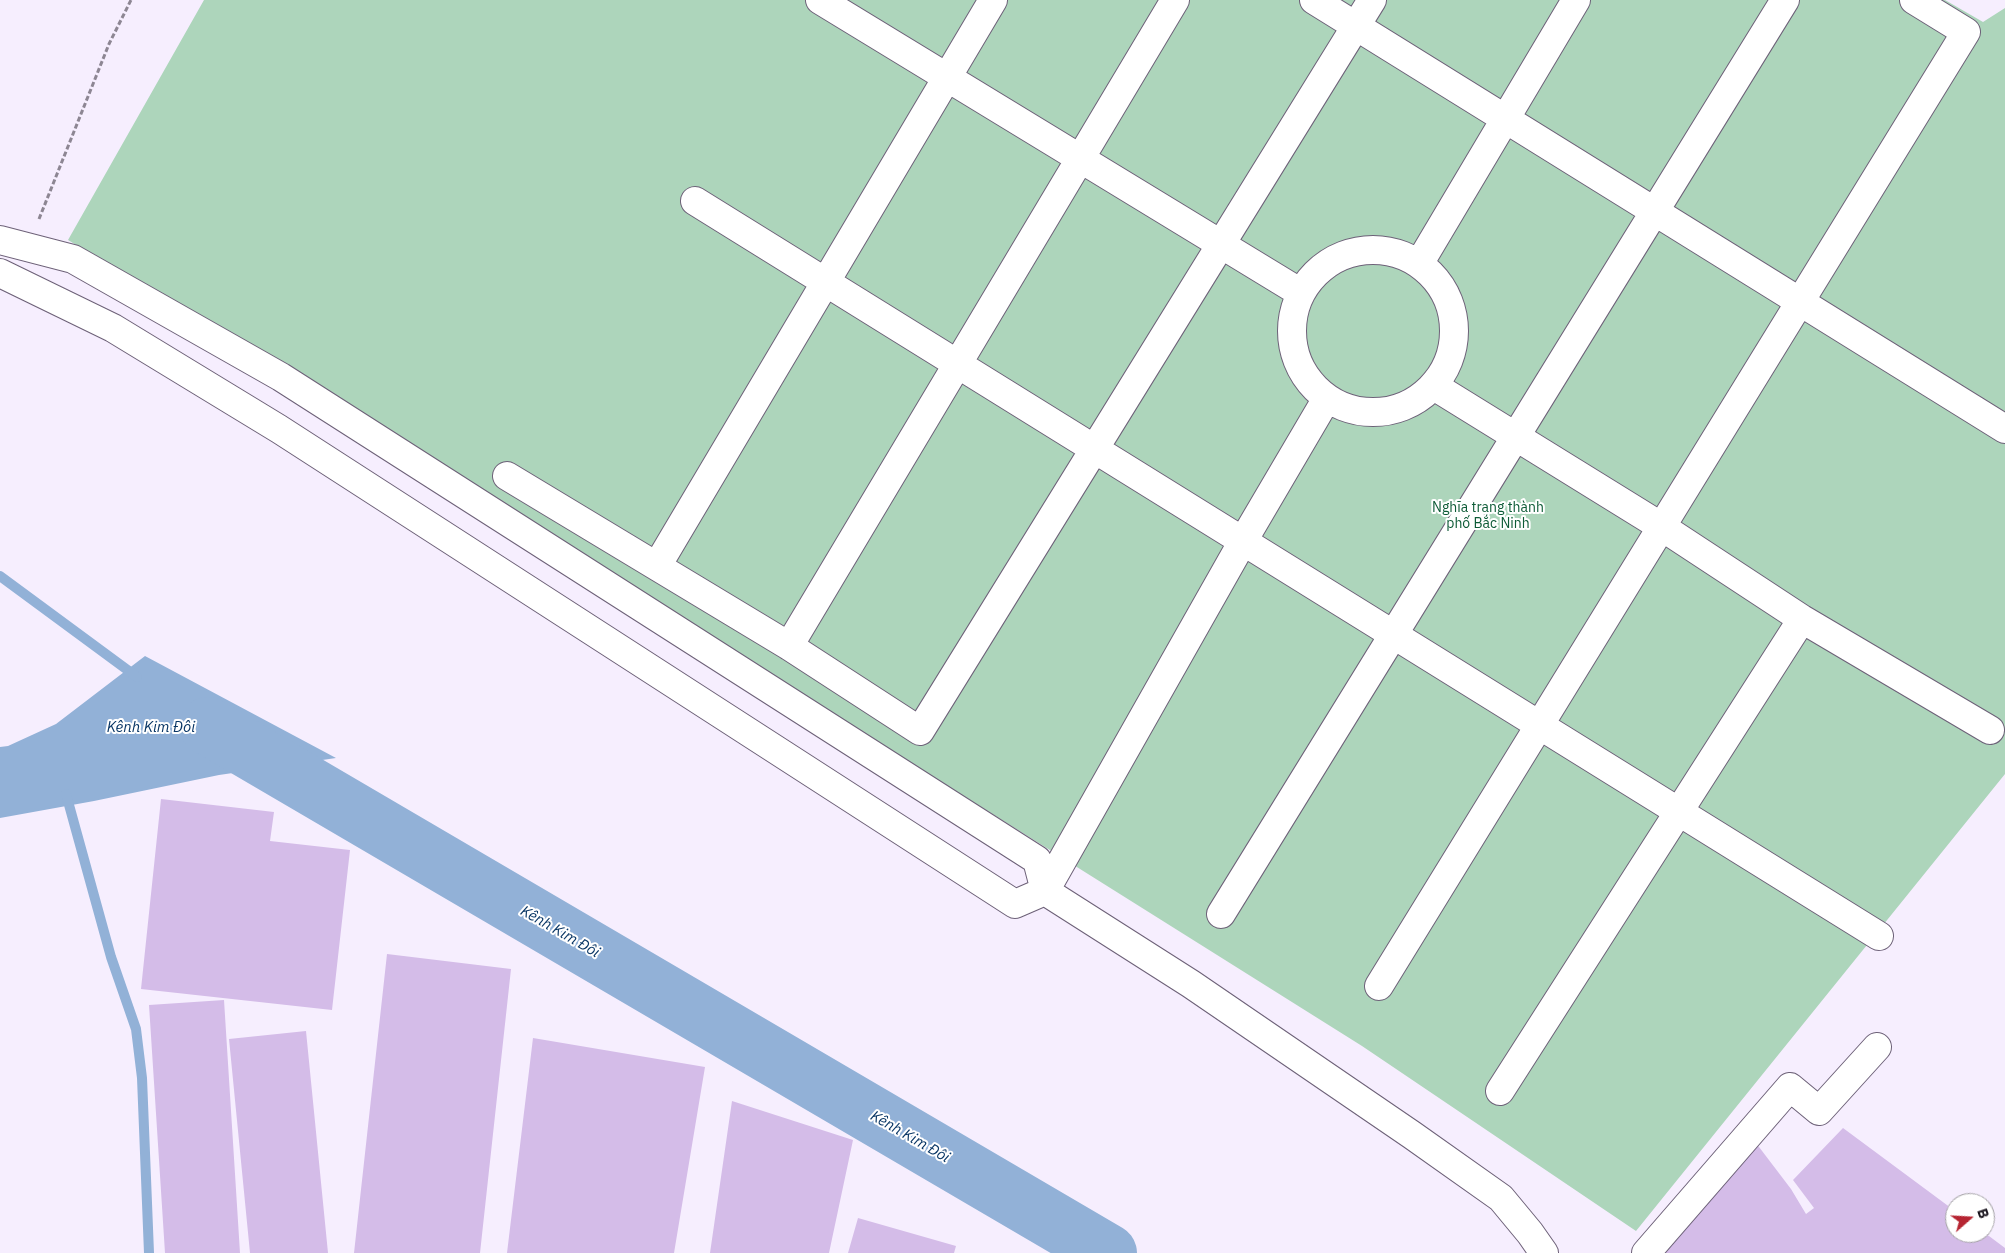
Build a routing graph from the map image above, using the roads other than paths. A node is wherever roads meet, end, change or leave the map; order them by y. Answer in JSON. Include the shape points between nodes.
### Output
{"nodes":[{"id":1,"x":820,"y":0,"type":"edge"},
{"id":2,"x":993,"y":0,"type":"edge"},
{"id":3,"x":1175,"y":0,"type":"edge"},
{"id":4,"x":1314,"y":0,"type":"edge"},
{"id":5,"x":1372,"y":0,"type":"edge"},
{"id":6,"x":1576,"y":0,"type":"edge"},
{"id":7,"x":1785,"y":0,"type":"edge"},
{"id":8,"x":1914,"y":0,"type":"edge"},
{"id":9,"x":1356,"y":26,"type":"junction"},
{"id":10,"x":947,"y":77,"type":"junction"},
{"id":11,"x":1506,"y":119,"type":"junction"},
{"id":12,"x":1080,"y":159,"type":"junction"},
{"id":13,"x":695,"y":201,"type":"dead end"},
{"id":14,"x":1654,"y":212,"type":"junction"},
{"id":15,"x":0,"y":240,"type":"edge"},
{"id":16,"x":1221,"y":244,"type":"junction"},
{"id":17,"x":1419,"y":264,"type":"junction"},
{"id":18,"x":0,"y":273,"type":"edge"},
{"id":19,"x":826,"y":282,"type":"junction"},
{"id":20,"x":1301,"y":293,"type":"junction"},
{"id":21,"x":1800,"y":302,"type":"junction"},
{"id":22,"x":958,"y":364,"type":"junction"},
{"id":23,"x":1434,"y":386,"type":"junction"},
{"id":24,"x":1327,"y":398,"type":"junction"},
{"id":25,"x":2005,"y":429,"type":"edge"},
{"id":26,"x":1516,"y":436,"type":"junction"},
{"id":27,"x":1094,"y":449,"type":"junction"},
{"id":28,"x":507,"y":476,"type":"dead end"},
{"id":29,"x":1662,"y":527,"type":"junction"},
{"id":30,"x":1242,"y":541,"type":"junction"},
{"id":31,"x":657,"y":566,"type":"junction"},
{"id":32,"x":1802,"y":619,"type":"junction"},
{"id":33,"x":1393,"y":634,"type":"junction"},
{"id":34,"x":789,"y":646,"type":"junction"},
{"id":35,"x":1539,"y":726,"type":"junction"},
{"id":36,"x":1990,"y":730,"type":"dead end"},
{"id":37,"x":1678,"y":812,"type":"junction"},
{"id":38,"x":1045,"y":891,"type":"junction"},
{"id":39,"x":1220,"y":914,"type":"dead end"},
{"id":40,"x":1879,"y":936,"type":"dead end"},
{"id":41,"x":1379,"y":986,"type":"dead end"},
{"id":42,"x":1877,"y":1047,"type":"dead end"},
{"id":43,"x":1500,"y":1090,"type":"dead end"},
{"id":44,"x":1544,"y":1253,"type":"edge"},
{"id":45,"x":1646,"y":1253,"type":"edge"}],
"edges":[{"from":1,"to":10,"type":"street"},
{"from":2,"to":10,"type":"street"},
{"from":3,"to":12,"type":"street"},
{"from":4,"to":9,"type":"street"},
{"from":5,"to":9,"type":"street"},
{"from":6,"to":11,"type":"street"},
{"from":7,"to":14,"type":"street"},
{"from":8,"to":21,"type":"street","via":[[1966,32]]},
{"from":9,"to":11,"type":"street"},
{"from":9,"to":16,"type":"street"},
{"from":10,"to":12,"type":"street"},
{"from":10,"to":19,"type":"street"},
{"from":11,"to":14,"type":"street"},
{"from":11,"to":17,"type":"street"},
{"from":12,"to":16,"type":"street"},
{"from":12,"to":22,"type":"street"},
{"from":13,"to":19,"type":"street"},
{"from":14,"to":21,"type":"street"},
{"from":14,"to":26,"type":"street"},
{"from":15,"to":38,"type":"street","via":[[73,259],[281,377],[1037,860]]},
{"from":16,"to":20,"type":"street"},
{"from":16,"to":27,"type":"street"},
{"from":17,"to":20,"type":"street","via":[[1383,250],[1363,250],[1327,264]]},
{"from":17,"to":23,"type":"street","via":[[1445,293],[1452,312],[1452,351]]},
{"from":18,"to":38,"type":"street","via":[[113,328],[279,429],[1015,904]]},
{"from":19,"to":22,"type":"street"},
{"from":19,"to":31,"type":"street"},
{"from":20,"to":24,"type":"street","via":[[1294,312],[1294,351],[1312,385]]},
{"from":21,"to":25,"type":"street"},
{"from":21,"to":29,"type":"street"},
{"from":22,"to":27,"type":"street"},
{"from":22,"to":34,"type":"street"},
{"from":23,"to":24,"type":"street","via":[[1420,399],[1402,408],[1383,412],[1344,408]]},
{"from":23,"to":26,"type":"street"},
{"from":24,"to":30,"type":"street"},
{"from":26,"to":29,"type":"street"},
{"from":26,"to":33,"type":"street"},
{"from":27,"to":30,"type":"street"},
{"from":27,"to":34,"type":"street","via":[[920,731]]},
{"from":28,"to":31,"type":"street"},
{"from":29,"to":32,"type":"street"},
{"from":29,"to":35,"type":"street"},
{"from":30,"to":33,"type":"street"},
{"from":30,"to":38,"type":"street"},
{"from":31,"to":34,"type":"street"},
{"from":32,"to":36,"type":"street"},
{"from":32,"to":37,"type":"street"},
{"from":33,"to":35,"type":"street"},
{"from":33,"to":39,"type":"street"},
{"from":35,"to":37,"type":"street"},
{"from":35,"to":41,"type":"street"},
{"from":37,"to":40,"type":"street"},
{"from":37,"to":43,"type":"street"},
{"from":38,"to":44,"type":"street","via":[[1199,990],[1501,1198]]},
{"from":42,"to":45,"type":"street","via":[[1819,1111],[1790,1087]]}]}
